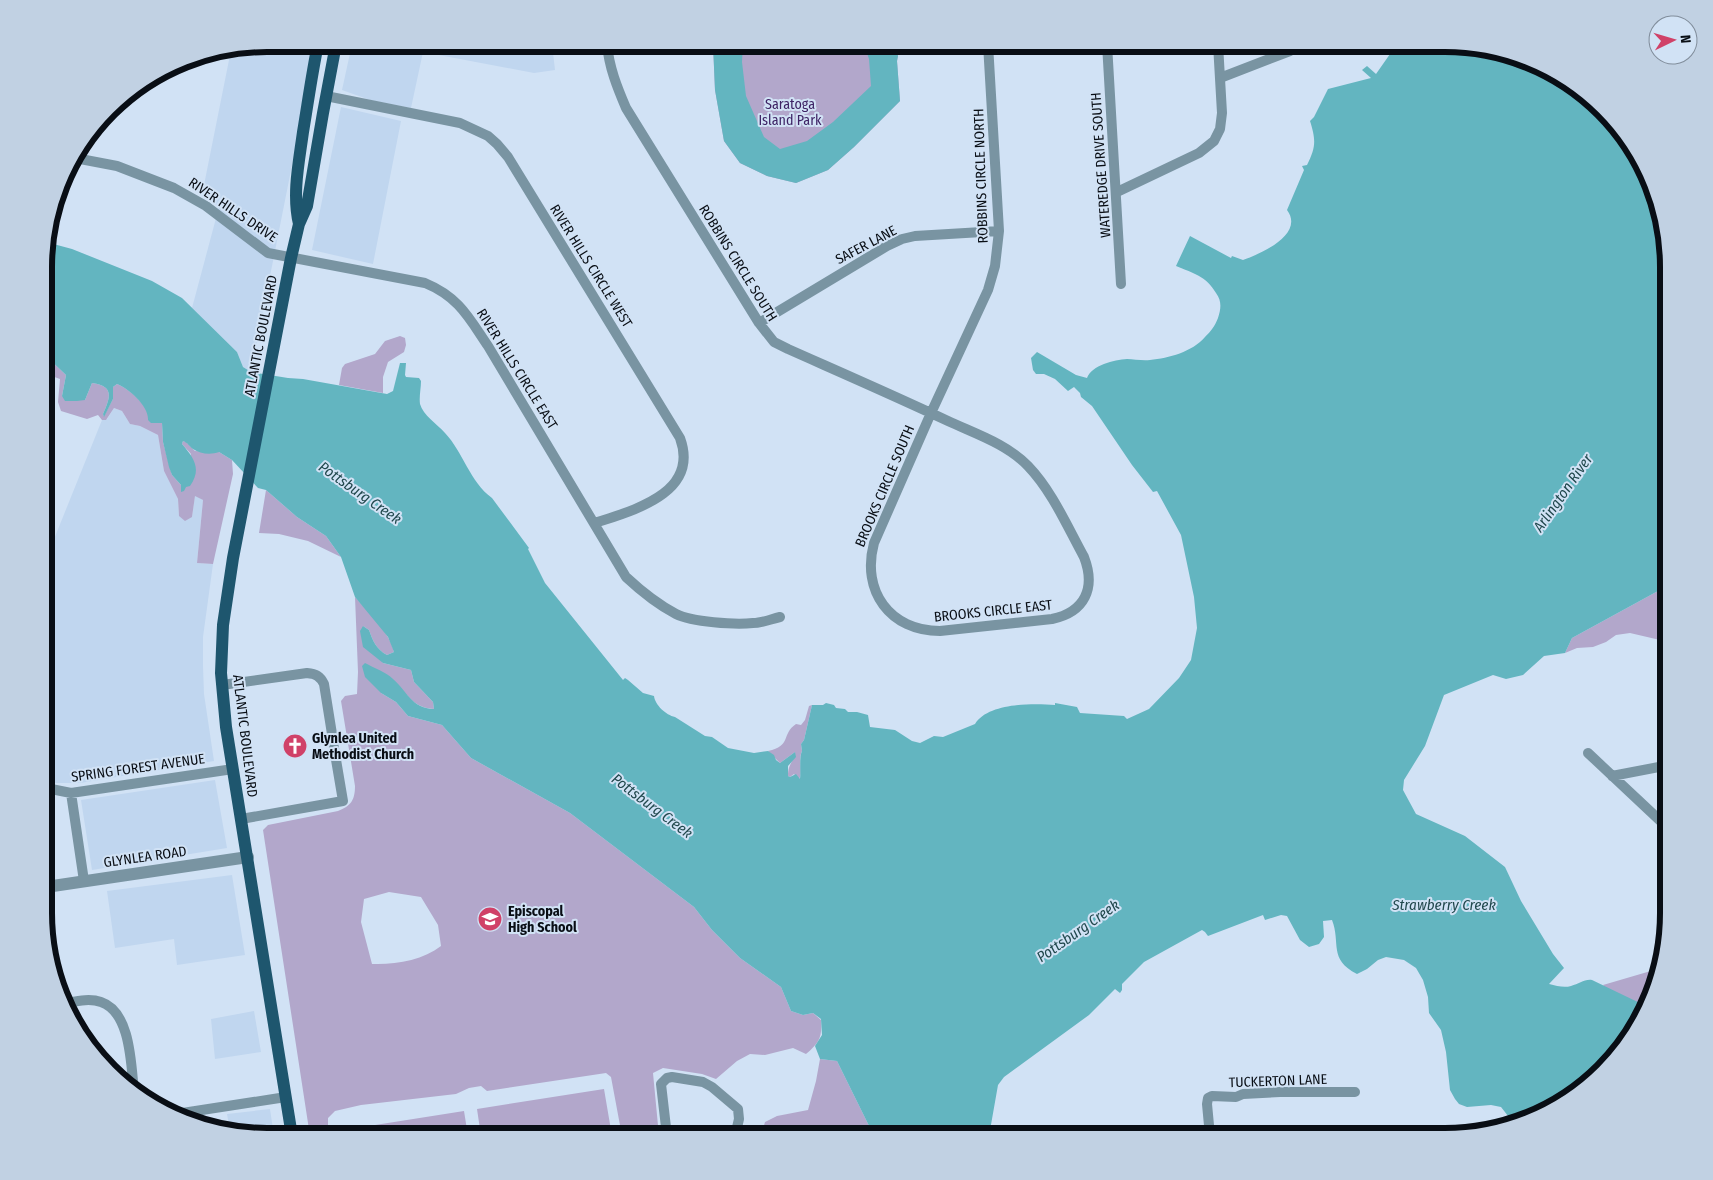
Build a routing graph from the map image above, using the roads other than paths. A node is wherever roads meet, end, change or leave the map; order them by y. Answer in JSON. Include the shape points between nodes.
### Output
{"nodes":[{"id":1,"x":316,"y":52,"type":"edge"},
{"id":2,"x":334,"y":52,"type":"edge"},
{"id":3,"x":608,"y":52,"type":"edge"},
{"id":4,"x":989,"y":52,"type":"edge"},
{"id":5,"x":1108,"y":52,"type":"edge"},
{"id":6,"x":1218,"y":52,"type":"edge"},
{"id":7,"x":1287,"y":52,"type":"edge"},
{"id":8,"x":1220,"y":78,"type":"junction"},
{"id":9,"x":326,"y":96,"type":"junction"},
{"id":10,"x":82,"y":159,"type":"edge"},
{"id":11,"x":1117,"y":192,"type":"junction"},
{"id":12,"x":299,"y":224,"type":"junction"},
{"id":13,"x":1000,"y":231,"type":"junction"},
{"id":14,"x":291,"y":258,"type":"junction"},
{"id":15,"x":1121,"y":284,"type":"dead end"},
{"id":16,"x":759,"y":324,"type":"junction"},
{"id":17,"x":931,"y":413,"type":"junction"},
{"id":18,"x":595,"y":523,"type":"junction"},
{"id":19,"x":1085,"y":597,"type":"joint"},
{"id":20,"x":879,"y":599,"type":"joint"},
{"id":21,"x":780,"y":617,"type":"dead end"},
{"id":22,"x":222,"y":685,"type":"junction"},
{"id":23,"x":1588,"y":753,"type":"dead end"},
{"id":24,"x":1660,"y":767,"type":"edge"},
{"id":25,"x":233,"y":769,"type":"junction"},
{"id":26,"x":1612,"y":776,"type":"junction"},
{"id":27,"x":52,"y":789,"type":"edge"},
{"id":28,"x":71,"y":792,"type":"junction"},
{"id":29,"x":241,"y":819,"type":"junction"},
{"id":30,"x":1660,"y":821,"type":"edge"},
{"id":31,"x":248,"y":857,"type":"junction"},
{"id":32,"x":84,"y":881,"type":"junction"},
{"id":33,"x":52,"y":886,"type":"edge"},
{"id":34,"x":72,"y":1003,"type":"edge"},
{"id":35,"x":132,"y":1079,"type":"edge"},
{"id":36,"x":1355,"y":1092,"type":"dead end"},
{"id":37,"x":286,"y":1097,"type":"junction"},
{"id":38,"x":188,"y":1112,"type":"edge"},
{"id":39,"x":291,"y":1128,"type":"edge"},
{"id":40,"x":665,"y":1128,"type":"edge"},
{"id":41,"x":737,"y":1128,"type":"edge"},
{"id":42,"x":1210,"y":1128,"type":"edge"}],
"edges":[{"from":1,"to":12,"type":"main road","name":"ATLANTIC BOULEVARD","via":[[299,160],[295,207]]},
{"from":2,"to":9,"type":"main road","name":"ATLANTIC BOULEVARD"},
{"from":3,"to":16,"type":"street","name":"ROBBINS CIRCLE SOUTH","via":[[626,108]]},
{"from":4,"to":13,"type":"street","name":"ROBBINS CIRCLE NORTH"},
{"from":5,"to":11,"type":"street","name":"WATEREDGE DRIVE SOUTH"},
{"from":6,"to":8,"type":"street"},
{"from":7,"to":8,"type":"street"},
{"from":8,"to":11,"type":"street","via":[[1221,122],[1214,141],[1200,153]]},
{"from":9,"to":12,"type":"main road","name":"ATLANTIC BOULEVARD","via":[[307,206]]},
{"from":9,"to":18,"type":"street","name":"RIVER HILLS CIRCLE WEST","via":[[460,123],[488,136],[508,158],[684,447],[681,474],[668,490],[641,508]]},
{"from":10,"to":14,"type":"street","name":"RIVER HILLS DRIVE","via":[[117,166],[174,188],[206,206],[268,252]]},
{"from":11,"to":15,"type":"street","name":"WATEREDGE DRIVE SOUTH"},
{"from":12,"to":14,"type":"main road","name":"ATLANTIC BOULEVARD"},
{"from":13,"to":16,"type":"street","name":"SAFER LANE","via":[[902,239]]},
{"from":13,"to":17,"type":"street","name":"ROBBINS CIRCLE NORTH","via":[[988,290]]},
{"from":14,"to":18,"type":"street","name":"RIVER HILLS CIRCLE EAST","via":[[426,284],[442,290],[464,311],[488,346]]},
{"from":14,"to":22,"type":"main road","name":"ATLANTIC BOULEVARD","via":[[230,574],[223,625]]},
{"from":16,"to":17,"type":"street","name":"ROBBINS CIRCLE SOUTH","via":[[774,342]]},
{"from":17,"to":19,"type":"street","name":"ROBBINS CIRCLE SOUTH","via":[[1001,446],[1029,467],[1051,497],[1084,557],[1090,578]]},
{"from":17,"to":20,"type":"street","name":"BROOKS CIRCLE SOUTH","via":[[870,556],[872,585]]},
{"from":18,"to":21,"type":"street","name":"RIVER HILLS CIRCLE EAST","via":[[626,577],[678,615],[744,624]]},
{"from":19,"to":20,"type":"street","name":"BROOKS CIRCLE EAST","via":[[1080,605],[1064,616],[940,632],[913,628],[897,619]]},
{"from":22,"to":25,"type":"main road","name":"ATLANTIC BOULEVARD"},
{"from":22,"to":29,"type":"street","via":[[307,673],[321,678],[343,801]]},
{"from":23,"to":26,"type":"street"},
{"from":24,"to":26,"type":"street"},
{"from":25,"to":28,"type":"street","name":"SPRING FOREST AVENUE"},
{"from":25,"to":29,"type":"main road","name":"ATLANTIC BOULEVARD"},
{"from":26,"to":30,"type":"street"},
{"from":27,"to":28,"type":"street","name":"SPRING FOREST AVENUE"},
{"from":28,"to":32,"type":"street"},
{"from":29,"to":31,"type":"main road","name":"ATLANTIC BOULEVARD"},
{"from":31,"to":32,"type":"street","name":"GLYNLEA ROAD"},
{"from":31,"to":37,"type":"main road","name":"ATLANTIC BOULEVARD"},
{"from":32,"to":33,"type":"street","name":"GLYNLEA ROAD"},
{"from":34,"to":35,"type":"street","via":[[102,1002],[116,1012],[127,1037]]},
{"from":36,"to":42,"type":"street","name":"TUCKERTON LANE","via":[[1212,1096],[1208,1098]]},
{"from":37,"to":38,"type":"street"},
{"from":37,"to":39,"type":"main road","name":"ATLANTIC BOULEVARD"},
{"from":40,"to":41,"type":"street","via":[[661,1084],[672,1077],[703,1082],[712,1087],[738,1109]]}]}
